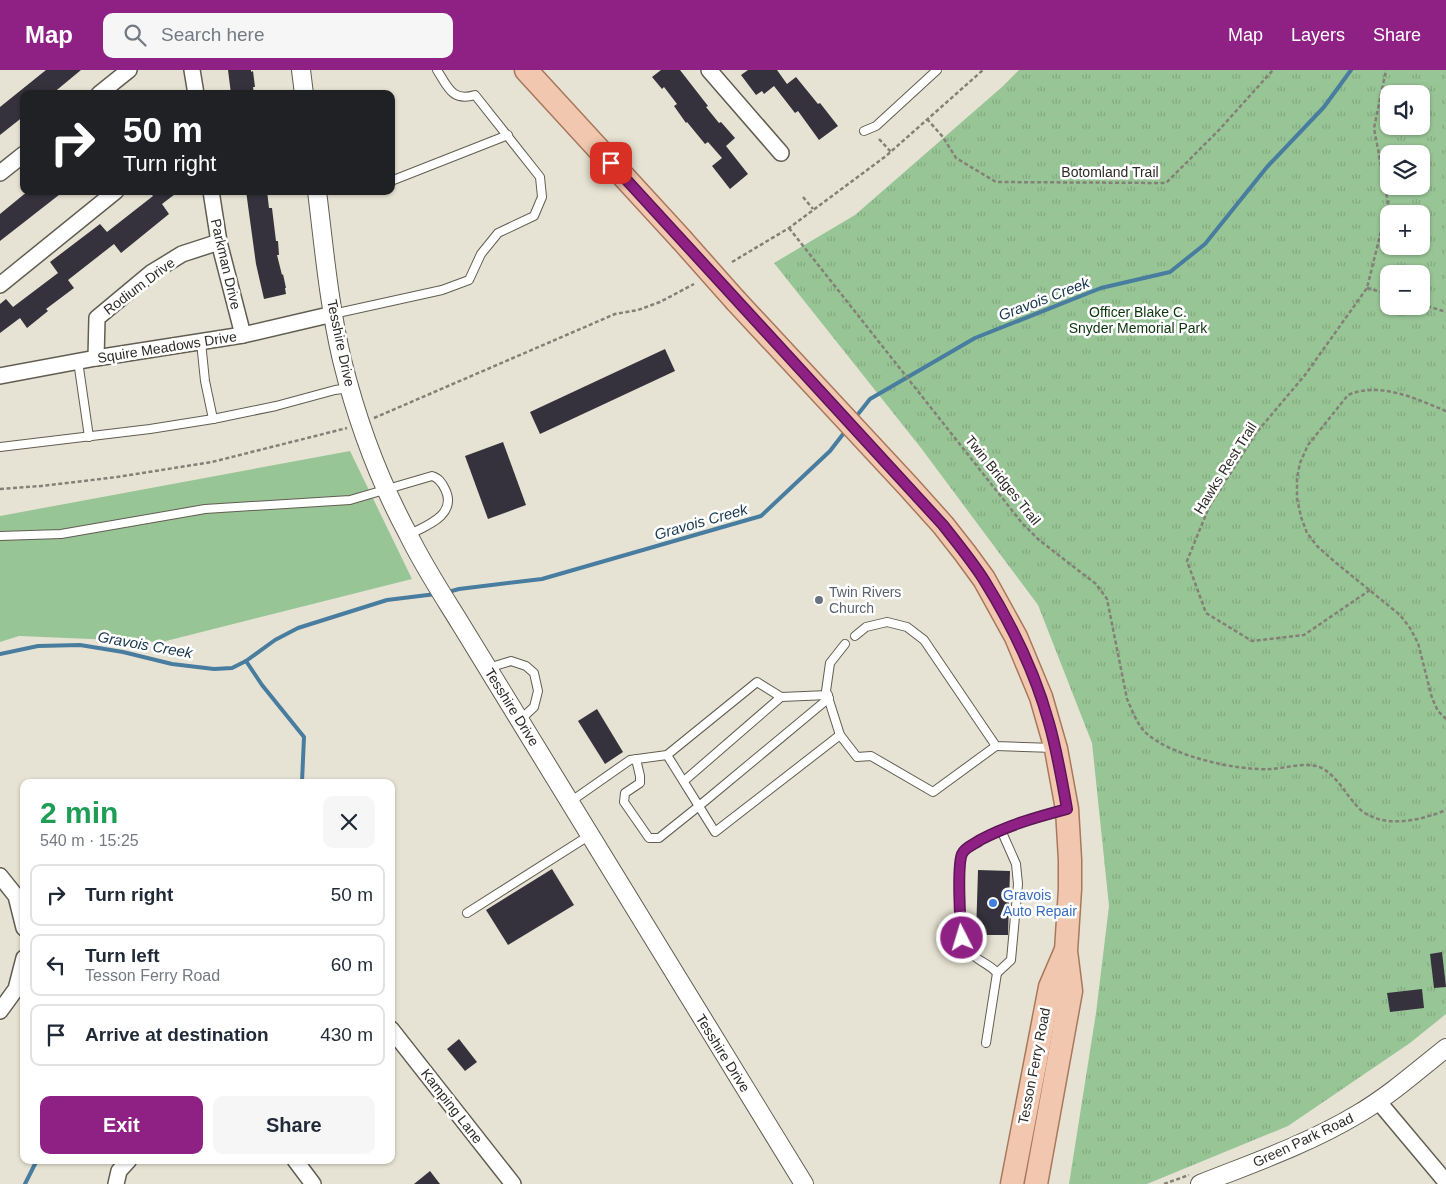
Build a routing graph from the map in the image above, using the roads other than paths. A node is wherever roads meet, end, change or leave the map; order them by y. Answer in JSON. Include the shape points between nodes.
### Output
{"nodes":[{"id":1,"x":129,"y":70,"type":"edge"},
{"id":2,"x":192,"y":70,"type":"edge"},
{"id":3,"x":300,"y":70,"type":"edge"},
{"id":4,"x":437,"y":70,"type":"edge"},
{"id":5,"x":526,"y":70,"type":"edge"},
{"id":6,"x":709,"y":70,"type":"edge"},
{"id":7,"x":937,"y":70,"type":"edge"},
{"id":8,"x":104,"y":90,"type":"edge"},
{"id":9,"x":195,"y":90,"type":"edge"},
{"id":10,"x":303,"y":90,"type":"edge"},
{"id":11,"x":864,"y":132,"type":"dead end"},
{"id":12,"x":508,"y":135,"type":"junction"},
{"id":13,"x":781,"y":153,"type":"dead end"},
{"id":14,"x":20,"y":157,"type":"edge"},
{"id":15,"x":0,"y":172,"type":"edge"},
{"id":16,"x":395,"y":179,"type":"edge"},
{"id":17,"x":111,"y":195,"type":"edge"},
{"id":18,"x":212,"y":195,"type":"edge"},
{"id":19,"x":317,"y":195,"type":"edge"},
{"id":20,"x":219,"y":242,"type":"junction"},
{"id":21,"x":0,"y":285,"type":"edge"},
{"id":22,"x":333,"y":314,"type":"junction"},
{"id":23,"x":243,"y":335,"type":"junction"},
{"id":24,"x":201,"y":342,"type":"junction"},
{"id":25,"x":96,"y":358,"type":"junction"},
{"id":26,"x":78,"y":361,"type":"junction"},
{"id":27,"x":0,"y":376,"type":"edge"},
{"id":28,"x":350,"y":388,"type":"junction"},
{"id":29,"x":213,"y":419,"type":"junction"},
{"id":30,"x":89,"y":437,"type":"junction"},
{"id":31,"x":0,"y":447,"type":"edge"},
{"id":32,"x":386,"y":489,"type":"junction"},
{"id":33,"x":408,"y":535,"type":"junction"},
{"id":34,"x":0,"y":536,"type":"edge"},
{"id":35,"x":855,"y":636,"type":"dead end"},
{"id":36,"x":845,"y":644,"type":"dead end"},
{"id":37,"x":488,"y":668,"type":"junction"},
{"id":38,"x":828,"y":695,"type":"junction"},
{"id":39,"x":781,"y":697,"type":"junction"},
{"id":40,"x":520,"y":720,"type":"junction"},
{"id":41,"x":840,"y":735,"type":"junction"},
{"id":42,"x":996,"y":746,"type":"junction"},
{"id":43,"x":1056,"y":749,"type":"junction"},
{"id":44,"x":667,"y":755,"type":"junction"},
{"id":45,"x":636,"y":759,"type":"junction"},
{"id":46,"x":684,"y":781,"type":"junction"},
{"id":47,"x":570,"y":802,"type":"junction"},
{"id":48,"x":699,"y":806,"type":"junction"},
{"id":49,"x":1067,"y":809,"type":"junction"},
{"id":50,"x":1001,"y":830,"type":"junction"},
{"id":51,"x":590,"y":835,"type":"junction"},
{"id":52,"x":0,"y":876,"type":"edge"},
{"id":53,"x":20,"y":912,"type":"edge"},
{"id":54,"x":467,"y":913,"type":"dead end"},
{"id":55,"x":1066,"y":951,"type":"junction"},
{"id":56,"x":997,"y":973,"type":"junction"},
{"id":57,"x":20,"y":974,"type":"edge"},
{"id":58,"x":0,"y":1011,"type":"edge"},
{"id":59,"x":395,"y":1034,"type":"edge"},
{"id":60,"x":986,"y":1042,"type":"dead end"},
{"id":61,"x":1446,"y":1048,"type":"edge"},
{"id":62,"x":1378,"y":1101,"type":"junction"},
{"id":63,"x":125,"y":1164,"type":"edge"},
{"id":64,"x":298,"y":1164,"type":"edge"},
{"id":65,"x":1195,"y":1179,"type":"edge"},
{"id":66,"x":1446,"y":1182,"type":"edge"},
{"id":67,"x":116,"y":1184,"type":"edge"},
{"id":68,"x":313,"y":1184,"type":"edge"},
{"id":69,"x":513,"y":1184,"type":"edge"},
{"id":70,"x":804,"y":1184,"type":"edge"},
{"id":71,"x":1012,"y":1184,"type":"edge"},
{"id":72,"x":1036,"y":1184,"type":"edge"}],
"edges":[{"from":1,"to":8,"type":"street"},
{"from":2,"to":9,"type":"street"},
{"from":3,"to":10,"type":"street"},
{"from":4,"to":12,"type":"lane","via":[[453,94],[466,98],[475,95]]},
{"from":5,"to":43,"type":"main road","name":"Tesson Ferry Road","bridge":true,"via":[[966,553],[1004,614],[1030,667]]},
{"from":6,"to":13,"type":"street"},
{"from":7,"to":11,"type":"lane","via":[[876,126]]},
{"from":12,"to":16,"type":"lane"},
{"from":12,"to":22,"type":"lane","via":[[540,177],[542,197],[534,216],[498,233],[481,254],[469,280],[442,290]]},
{"from":14,"to":15,"type":"street"},
{"from":17,"to":21,"type":"street"},
{"from":18,"to":20,"type":"street","name":"Parkman Drive"},
{"from":19,"to":22,"type":"street","name":"Tesshire Drive"},
{"from":20,"to":23,"type":"street","name":"Parkman Drive"},
{"from":20,"to":25,"type":"street","name":"Rodium Drive","via":[[182,254],[151,273],[97,318]]},
{"from":22,"to":23,"type":"street","name":"Squire Meadows Drive"},
{"from":22,"to":28,"type":"street","name":"Tesshire Drive"},
{"from":23,"to":24,"type":"street","name":"Squire Meadows Drive"},
{"from":24,"to":25,"type":"street","name":"Squire Meadows Drive"},
{"from":24,"to":29,"type":"lane"},
{"from":25,"to":26,"type":"street","name":"Squire Meadows Drive"},
{"from":26,"to":27,"type":"street","name":"Squire Meadows Drive"},
{"from":26,"to":30,"type":"lane"},
{"from":28,"to":29,"type":"lane"},
{"from":28,"to":32,"type":"street","name":"Tesshire Drive"},
{"from":29,"to":30,"type":"lane"},
{"from":30,"to":31,"type":"lane"},
{"from":32,"to":33,"type":"street","name":"Tesshire Drive"},
{"from":32,"to":33,"type":"lane","via":[[432,476],[447,493],[449,503],[441,516]]},
{"from":32,"to":34,"type":"lane","via":[[350,500],[205,509],[61,534]]},
{"from":33,"to":37,"type":"street","name":"Tesshire Drive"},
{"from":35,"to":42,"type":"lane","via":[[866,627],[887,622],[907,627],[924,640]]},
{"from":36,"to":38,"type":"lane","via":[[830,663]]},
{"from":37,"to":40,"type":"street","name":"Tesshire Drive"},
{"from":37,"to":40,"type":"lane","via":[[511,661],[534,672],[538,691],[534,707]]},
{"from":38,"to":39,"type":"lane"},
{"from":38,"to":41,"type":"lane"},
{"from":38,"to":48,"type":"lane"},
{"from":39,"to":44,"type":"lane","via":[[757,682]]},
{"from":39,"to":46,"type":"lane"},
{"from":40,"to":47,"type":"street","name":"Tesshire Drive"},
{"from":41,"to":42,"type":"lane","via":[[857,756],[871,756],[933,792]]},
{"from":41,"to":48,"type":"lane","via":[[715,832]]},
{"from":42,"to":43,"type":"lane"},
{"from":43,"to":49,"type":"main road","name":"Tesson Ferry Road"},
{"from":44,"to":45,"type":"lane"},
{"from":44,"to":46,"type":"lane"},
{"from":45,"to":47,"type":"lane"},
{"from":45,"to":48,"type":"lane","via":[[640,783],[626,793],[624,802],[649,838],[659,838]]},
{"from":46,"to":48,"type":"lane"},
{"from":47,"to":51,"type":"street","name":"Tesshire Drive"},
{"from":49,"to":50,"type":"lane"},
{"from":49,"to":55,"type":"main road","name":"Tesson Ferry Road","via":[[1070,889]]},
{"from":50,"to":56,"type":"lane","via":[[1016,864],[1018,884],[1011,960]]},
{"from":50,"to":56,"type":"lane","via":[[970,846],[963,853],[960,865],[962,938],[968,950],[978,960],[991,965]]},
{"from":51,"to":54,"type":"lane"},
{"from":51,"to":70,"type":"street","name":"Tesshire Drive"},
{"from":52,"to":53,"type":"street","via":[[16,896]]},
{"from":55,"to":71,"type":"main road","name":"Tesson Ferry Road","via":[[1050,987]]},
{"from":55,"to":72,"type":"main road","name":"Tesson Ferry Road","via":[[1071,991]]},
{"from":56,"to":60,"type":"lane"},
{"from":57,"to":58,"type":"street","via":[[16,989]]},
{"from":59,"to":69,"type":"street","name":"Kamping Lane"},
{"from":61,"to":62,"type":"street","name":"Green Park Road"},
{"from":62,"to":65,"type":"street","name":"Green Park Road","via":[[1345,1122],[1286,1150]]},
{"from":62,"to":66,"type":"street"},
{"from":63,"to":67,"type":"street"},
{"from":64,"to":68,"type":"street"}]}
